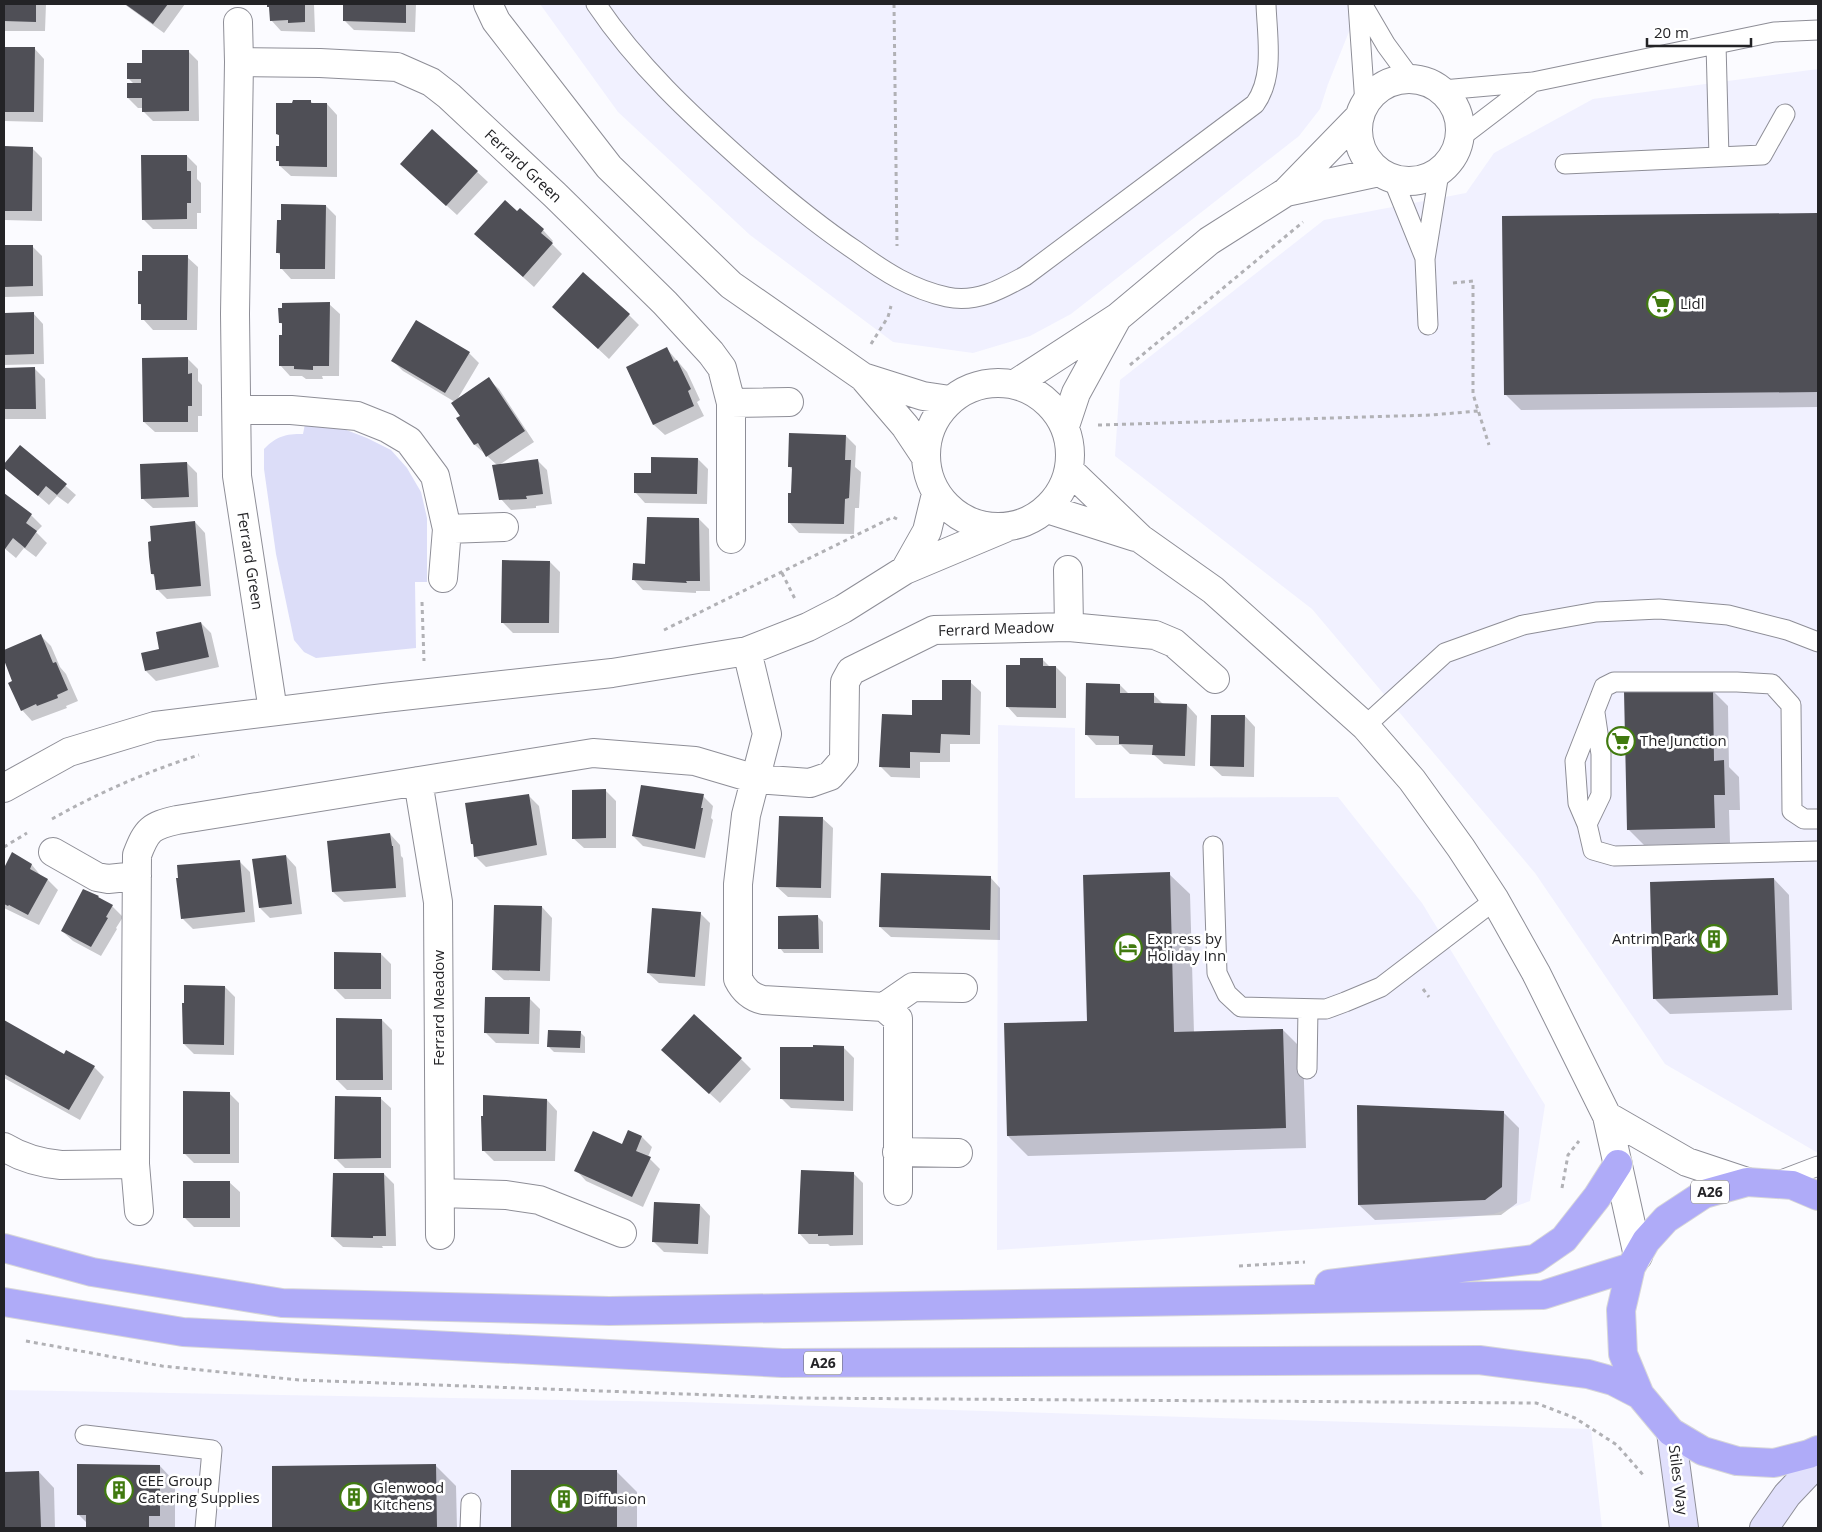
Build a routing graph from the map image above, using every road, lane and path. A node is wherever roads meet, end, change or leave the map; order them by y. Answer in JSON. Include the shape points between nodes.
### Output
{"nodes":[{"id":1,"x":488,"y":4,"type":"edge"},
{"id":2,"x":596,"y":4,"type":"edge"},
{"id":3,"x":894,"y":4,"type":"edge"},
{"id":4,"x":1266,"y":4,"type":"edge"},
{"id":5,"x":1358,"y":4,"type":"edge"},
{"id":6,"x":1362,"y":4,"type":"edge"},
{"id":7,"x":238,"y":22,"type":"dead end"},
{"id":8,"x":1818,"y":30,"type":"edge"},
{"id":9,"x":1716,"y":44,"type":"junction"},
{"id":10,"x":239,"y":62,"type":"junction"},
{"id":11,"x":1411,"y":78,"type":"junction"},
{"id":12,"x":1533,"y":82,"type":"junction"},
{"id":13,"x":1442,"y":90,"type":"junction"},
{"id":14,"x":1362,"y":110,"type":"junction"},
{"id":15,"x":1785,"y":114,"type":"dead end"},
{"id":16,"x":1461,"y":136,"type":"junction"},
{"id":17,"x":1719,"y":157,"type":"junction"},
{"id":18,"x":1566,"y":164,"type":"dead end"},
{"id":19,"x":1439,"y":173,"type":"junction"},
{"id":20,"x":1386,"y":176,"type":"junction"},
{"id":21,"x":1286,"y":192,"type":"junction"},
{"id":22,"x":1307,"y":218,"type":"dead end"},
{"id":23,"x":1425,"y":259,"type":"junction"},
{"id":24,"x":898,"y":279,"type":"junction"},
{"id":25,"x":1426,"y":286,"type":"junction"},
{"id":26,"x":1118,"y":316,"type":"junction"},
{"id":27,"x":1428,"y":325,"type":"dead end"},
{"id":28,"x":1122,"y":369,"type":"dead end"},
{"id":29,"x":858,"y":374,"type":"junction"},
{"id":30,"x":1015,"y":384,"type":"junction"},
{"id":31,"x":950,"y":400,"type":"junction"},
{"id":32,"x":789,"y":402,"type":"dead end"},
{"id":33,"x":731,"y":403,"type":"junction"},
{"id":34,"x":237,"y":410,"type":"junction"},
{"id":35,"x":1478,"y":411,"type":"junction"},
{"id":36,"x":1065,"y":426,"type":"junction"},
{"id":37,"x":1489,"y":445,"type":"dead end"},
{"id":38,"x":925,"y":456,"type":"junction"},
{"id":39,"x":1070,"y":470,"type":"junction"},
{"id":40,"x":936,"y":494,"type":"junction"},
{"id":41,"x":1047,"y":509,"type":"junction"},
{"id":42,"x":504,"y":527,"type":"dead end"},
{"id":43,"x":1005,"y":528,"type":"junction"},
{"id":44,"x":446,"y":529,"type":"junction"},
{"id":45,"x":927,"y":531,"type":"junction"},
{"id":46,"x":731,"y":539,"type":"dead end"},
{"id":47,"x":1141,"y":539,"type":"junction"},
{"id":48,"x":905,"y":570,"type":"junction"},
{"id":49,"x":1068,"y":570,"type":"dead end"},
{"id":50,"x":443,"y":578,"type":"joint"},
{"id":51,"x":1069,"y":627,"type":"junction"},
{"id":52,"x":662,"y":632,"type":"dead end"},
{"id":53,"x":1818,"y":642,"type":"edge"},
{"id":54,"x":747,"y":651,"type":"junction"},
{"id":55,"x":1215,"y":679,"type":"dead end"},
{"id":56,"x":425,"y":693,"type":"junction"},
{"id":57,"x":273,"y":711,"type":"junction"},
{"id":58,"x":1595,"y":712,"type":"junction"},
{"id":59,"x":1365,"y":726,"type":"junction"},
{"id":60,"x":207,"y":752,"type":"dead end"},
{"id":61,"x":756,"y":779,"type":"junction"},
{"id":62,"x":418,"y":782,"type":"junction"},
{"id":63,"x":4,"y":788,"type":"edge"},
{"id":64,"x":1818,"y":819,"type":"edge"},
{"id":65,"x":47,"y":822,"type":"dead end"},
{"id":66,"x":1588,"y":824,"type":"junction"},
{"id":67,"x":32,"y":831,"type":"dead end"},
{"id":68,"x":1213,"y":846,"type":"dead end"},
{"id":69,"x":4,"y":847,"type":"edge"},
{"id":70,"x":1818,"y":851,"type":"edge"},
{"id":71,"x":53,"y":852,"type":"dead end"},
{"id":72,"x":137,"y":876,"type":"junction"},
{"id":73,"x":1495,"y":900,"type":"junction"},
{"id":74,"x":963,"y":988,"type":"dead end"},
{"id":75,"x":884,"y":1007,"type":"junction"},
{"id":76,"x":1308,"y":1009,"type":"junction"},
{"id":77,"x":1307,"y":1069,"type":"dead end"},
{"id":78,"x":1606,"y":1113,"type":"junction"},
{"id":79,"x":4,"y":1147,"type":"edge"},
{"id":80,"x":897,"y":1152,"type":"junction"},
{"id":81,"x":958,"y":1153,"type":"dead end"},
{"id":82,"x":135,"y":1164,"type":"junction"},
{"id":83,"x":1618,"y":1164,"type":"junction"},
{"id":84,"x":1818,"y":1166,"type":"edge"},
{"id":85,"x":1760,"y":1183,"type":"junction"},
{"id":86,"x":1561,"y":1190,"type":"dead end"},
{"id":87,"x":898,"y":1191,"type":"dead end"},
{"id":88,"x":440,"y":1193,"type":"junction"},
{"id":89,"x":1818,"y":1196,"type":"edge"},
{"id":90,"x":139,"y":1211,"type":"dead end"},
{"id":91,"x":622,"y":1232,"type":"dead end"},
{"id":92,"x":440,"y":1235,"type":"dead end"},
{"id":93,"x":4,"y":1248,"type":"edge"},
{"id":94,"x":1306,"y":1262,"type":"dead end"},
{"id":95,"x":1634,"y":1262,"type":"junction"},
{"id":96,"x":1237,"y":1266,"type":"dead end"},
{"id":97,"x":4,"y":1302,"type":"edge"},
{"id":98,"x":1178,"y":1302,"type":"junction"},
{"id":99,"x":1640,"y":1395,"type":"junction"},
{"id":100,"x":1671,"y":1432,"type":"junction"},
{"id":101,"x":85,"y":1435,"type":"dead end"},
{"id":102,"x":1818,"y":1450,"type":"edge"},
{"id":103,"x":1818,"y":1462,"type":"edge"},
{"id":104,"x":471,"y":1503,"type":"dead end"},
{"id":105,"x":205,"y":1528,"type":"edge"},
{"id":106,"x":470,"y":1528,"type":"edge"},
{"id":107,"x":1684,"y":1528,"type":"edge"},
{"id":108,"x":1764,"y":1528,"type":"edge"}],
"edges":[{"from":1,"to":29,"type":"street","via":[[496,21],[609,167],[731,285]]},
{"from":2,"to":24,"type":"lane","via":[[636,57],[710,132],[791,203]]},
{"from":3,"to":24,"type":"path"},
{"from":4,"to":24,"type":"lane","via":[[1267,76],[1260,96],[1247,110],[1184,158],[1025,276],[1002,289],[975,299],[947,297]]},
{"from":5,"to":14,"type":"lane"},
{"from":6,"to":11,"type":"lane","via":[[1386,45]]},
{"from":7,"to":10,"type":"street","name":"Ferrard Green"},
{"from":8,"to":9,"type":"lane","via":[[1774,32]]},
{"from":9,"to":12,"type":"lane"},
{"from":9,"to":17,"type":"lane"},
{"from":10,"to":33,"type":"street","name":"Ferrard Green","via":[[398,68],[431,82],[555,195],[711,353],[722,368]]},
{"from":10,"to":34,"type":"street","name":"Ferrard Green","via":[[235,314]]},
{"from":11,"to":13,"type":"street","via":[[1428,81]]},
{"from":11,"to":14,"type":"street","via":[[1385,85],[1374,93]]},
{"from":12,"to":13,"type":"lane"},
{"from":12,"to":16,"type":"lane"},
{"from":13,"to":16,"type":"street","via":[[1454,104],[1460,119]]},
{"from":14,"to":20,"type":"street","via":[[1358,132],[1360,147],[1368,161]]},
{"from":14,"to":21,"type":"street"},
{"from":15,"to":17,"type":"lane","via":[[1762,155]]},
{"from":16,"to":19,"type":"street","via":[[1457,151]]},
{"from":17,"to":18,"type":"lane"},
{"from":19,"to":20,"type":"street","via":[[1409,182]]},
{"from":19,"to":23,"type":"lane"},
{"from":20,"to":21,"type":"street"},
{"from":20,"to":23,"type":"lane"},
{"from":21,"to":26,"type":"street","via":[[1209,241]]},
{"from":22,"to":28,"type":"path"},
{"from":23,"to":25,"type":"lane"},
{"from":24,"to":29,"type":"path","via":[[888,318]]},
{"from":25,"to":27,"type":"lane"},
{"from":25,"to":35,"type":"path","via":[[1473,281],[1474,394]]},
{"from":26,"to":30,"type":"street"},
{"from":26,"to":36,"type":"street","via":[[1076,393]]},
{"from":29,"to":31,"type":"street","via":[[923,396]]},
{"from":29,"to":38,"type":"street","via":[[905,426]]},
{"from":30,"to":31,"type":"street","via":[[992,382],[970,388]]},
{"from":30,"to":36,"type":"street","via":[[1036,393],[1053,407]]},
{"from":31,"to":38,"type":"street","via":[[935,418]]},
{"from":32,"to":33,"type":"street"},
{"from":33,"to":46,"type":"street","name":"Ferrard Green"},
{"from":34,"to":44,"type":"street","via":[[291,410],[357,416],[387,428],[409,442],[435,476]]},
{"from":34,"to":57,"type":"street","name":"Ferrard Green","via":[[237,476]]},
{"from":35,"to":36,"type":"path","via":[[1373,418]]},
{"from":35,"to":37,"type":"path"},
{"from":36,"to":39,"type":"street"},
{"from":38,"to":40,"type":"street","via":[[928,476]]},
{"from":39,"to":41,"type":"street","via":[[1062,492]]},
{"from":39,"to":47,"type":"street"},
{"from":40,"to":43,"type":"street","via":[[949,509],[966,520],[985,527]]},
{"from":40,"to":45,"type":"street"},
{"from":41,"to":43,"type":"street","via":[[1027,522]]},
{"from":41,"to":47,"type":"street"},
{"from":42,"to":44,"type":"street"},
{"from":43,"to":48,"type":"street"},
{"from":44,"to":50,"type":"street"},
{"from":45,"to":48,"type":"street"},
{"from":45,"to":52,"type":"path","via":[[893,517]]},
{"from":47,"to":59,"type":"street","via":[[1213,590]]},
{"from":48,"to":54,"type":"street","via":[[808,627]]},
{"from":49,"to":51,"type":"street","name":"Ferrard Meadow"},
{"from":50,"to":56,"type":"path","via":[[422,602]]},
{"from":51,"to":55,"type":"street","name":"Ferrard Meadow","via":[[1155,635],[1174,643]]},
{"from":51,"to":61,"type":"street","name":"Ferrard Meadow","via":[[934,630],[851,671],[845,682],[844,760],[830,776],[810,782]]},
{"from":53,"to":59,"type":"lane","via":[[1787,630],[1728,615],[1659,609],[1596,612],[1532,623],[1445,653]]},
{"from":54,"to":56,"type":"street","via":[[612,673]]},
{"from":54,"to":61,"type":"street","via":[[767,734]]},
{"from":56,"to":57,"type":"street"},
{"from":57,"to":63,"type":"street","via":[[155,726],[69,752]]},
{"from":58,"to":64,"type":"lane","via":[[1604,688],[1614,682],[1772,684],[1792,705],[1792,811],[1804,819]]},
{"from":58,"to":66,"type":"lane","via":[[1601,754],[1601,794]]},
{"from":58,"to":66,"type":"lane","via":[[1575,761],[1578,803]]},
{"from":59,"to":73,"type":"street","via":[[1412,780]]},
{"from":60,"to":65,"type":"path","via":[[165,766],[79,804]]},
{"from":61,"to":62,"type":"street","name":"Ferrard Meadow","via":[[695,761],[594,753]]},
{"from":61,"to":75,"type":"street","via":[[746,815],[738,884],[738,979],[742,988],[752,998],[763,1000]]},
{"from":62,"to":72,"type":"street","name":"Ferrard Meadow","via":[[158,825],[142,842],[137,855]]},
{"from":62,"to":88,"type":"street","name":"Ferrard Meadow","via":[[438,902]]},
{"from":66,"to":70,"type":"lane","via":[[1593,850],[1614,856]]},
{"from":67,"to":69,"type":"path"},
{"from":68,"to":76,"type":"lane","via":[[1217,973],[1227,994],[1242,1007]]},
{"from":71,"to":72,"type":"street","via":[[98,877]]},
{"from":72,"to":82,"type":"street","name":"Ferrard Meadow"},
{"from":73,"to":76,"type":"lane","via":[[1381,987],[1326,1009]]},
{"from":73,"to":78,"type":"street"},
{"from":74,"to":75,"type":"street","via":[[913,987]]},
{"from":75,"to":80,"type":"street","via":[[898,1019]]},
{"from":76,"to":77,"type":"lane"},
{"from":78,"to":83,"type":"street"},
{"from":78,"to":85,"type":"street","via":[[1688,1162]]},
{"from":78,"to":86,"type":"path","via":[[1568,1155]]},
{"from":79,"to":82,"type":"street","via":[[19,1156],[49,1164]]},
{"from":80,"to":81,"type":"street"},
{"from":80,"to":87,"type":"street"},
{"from":82,"to":90,"type":"street","name":"Ferrard Meadow"},
{"from":83,"to":95,"type":"street"},
{"from":83,"to":98,"type":"highway","via":[[1564,1239],[1535,1259]]},
{"from":84,"to":85,"type":"lane"},
{"from":85,"to":89,"type":"highway","number":"A26","via":[[1792,1185]]},
{"from":85,"to":95,"type":"highway","number":"A26","via":[[1704,1194],[1666,1219],[1646,1241]]},
{"from":88,"to":91,"type":"street","via":[[506,1195],[539,1200]]},
{"from":88,"to":92,"type":"street","name":"Ferrard Meadow"},
{"from":93,"to":98,"type":"highway","via":[[92,1272],[282,1303],[609,1311]]},
{"from":94,"to":96,"type":"path"},
{"from":95,"to":98,"type":"highway","via":[[1543,1295]]},
{"from":95,"to":99,"type":"highway","number":"A26","via":[[1621,1310],[1624,1354]]},
{"from":97,"to":99,"type":"highway","number":"A26","via":[[183,1332],[782,1363],[1479,1360],[1588,1374],[1613,1381]]},
{"from":99,"to":100,"type":"highway","number":"A26"},
{"from":100,"to":102,"type":"highway","number":"A26","via":[[1702,1451],[1738,1461],[1774,1463]]},
{"from":100,"to":107,"type":"main road","name":"Stiles Way"},
{"from":101,"to":105,"type":"lane","via":[[212,1450]]},
{"from":103,"to":108,"type":"main road","via":[[1787,1495]]},
{"from":104,"to":106,"type":"lane"}]}
